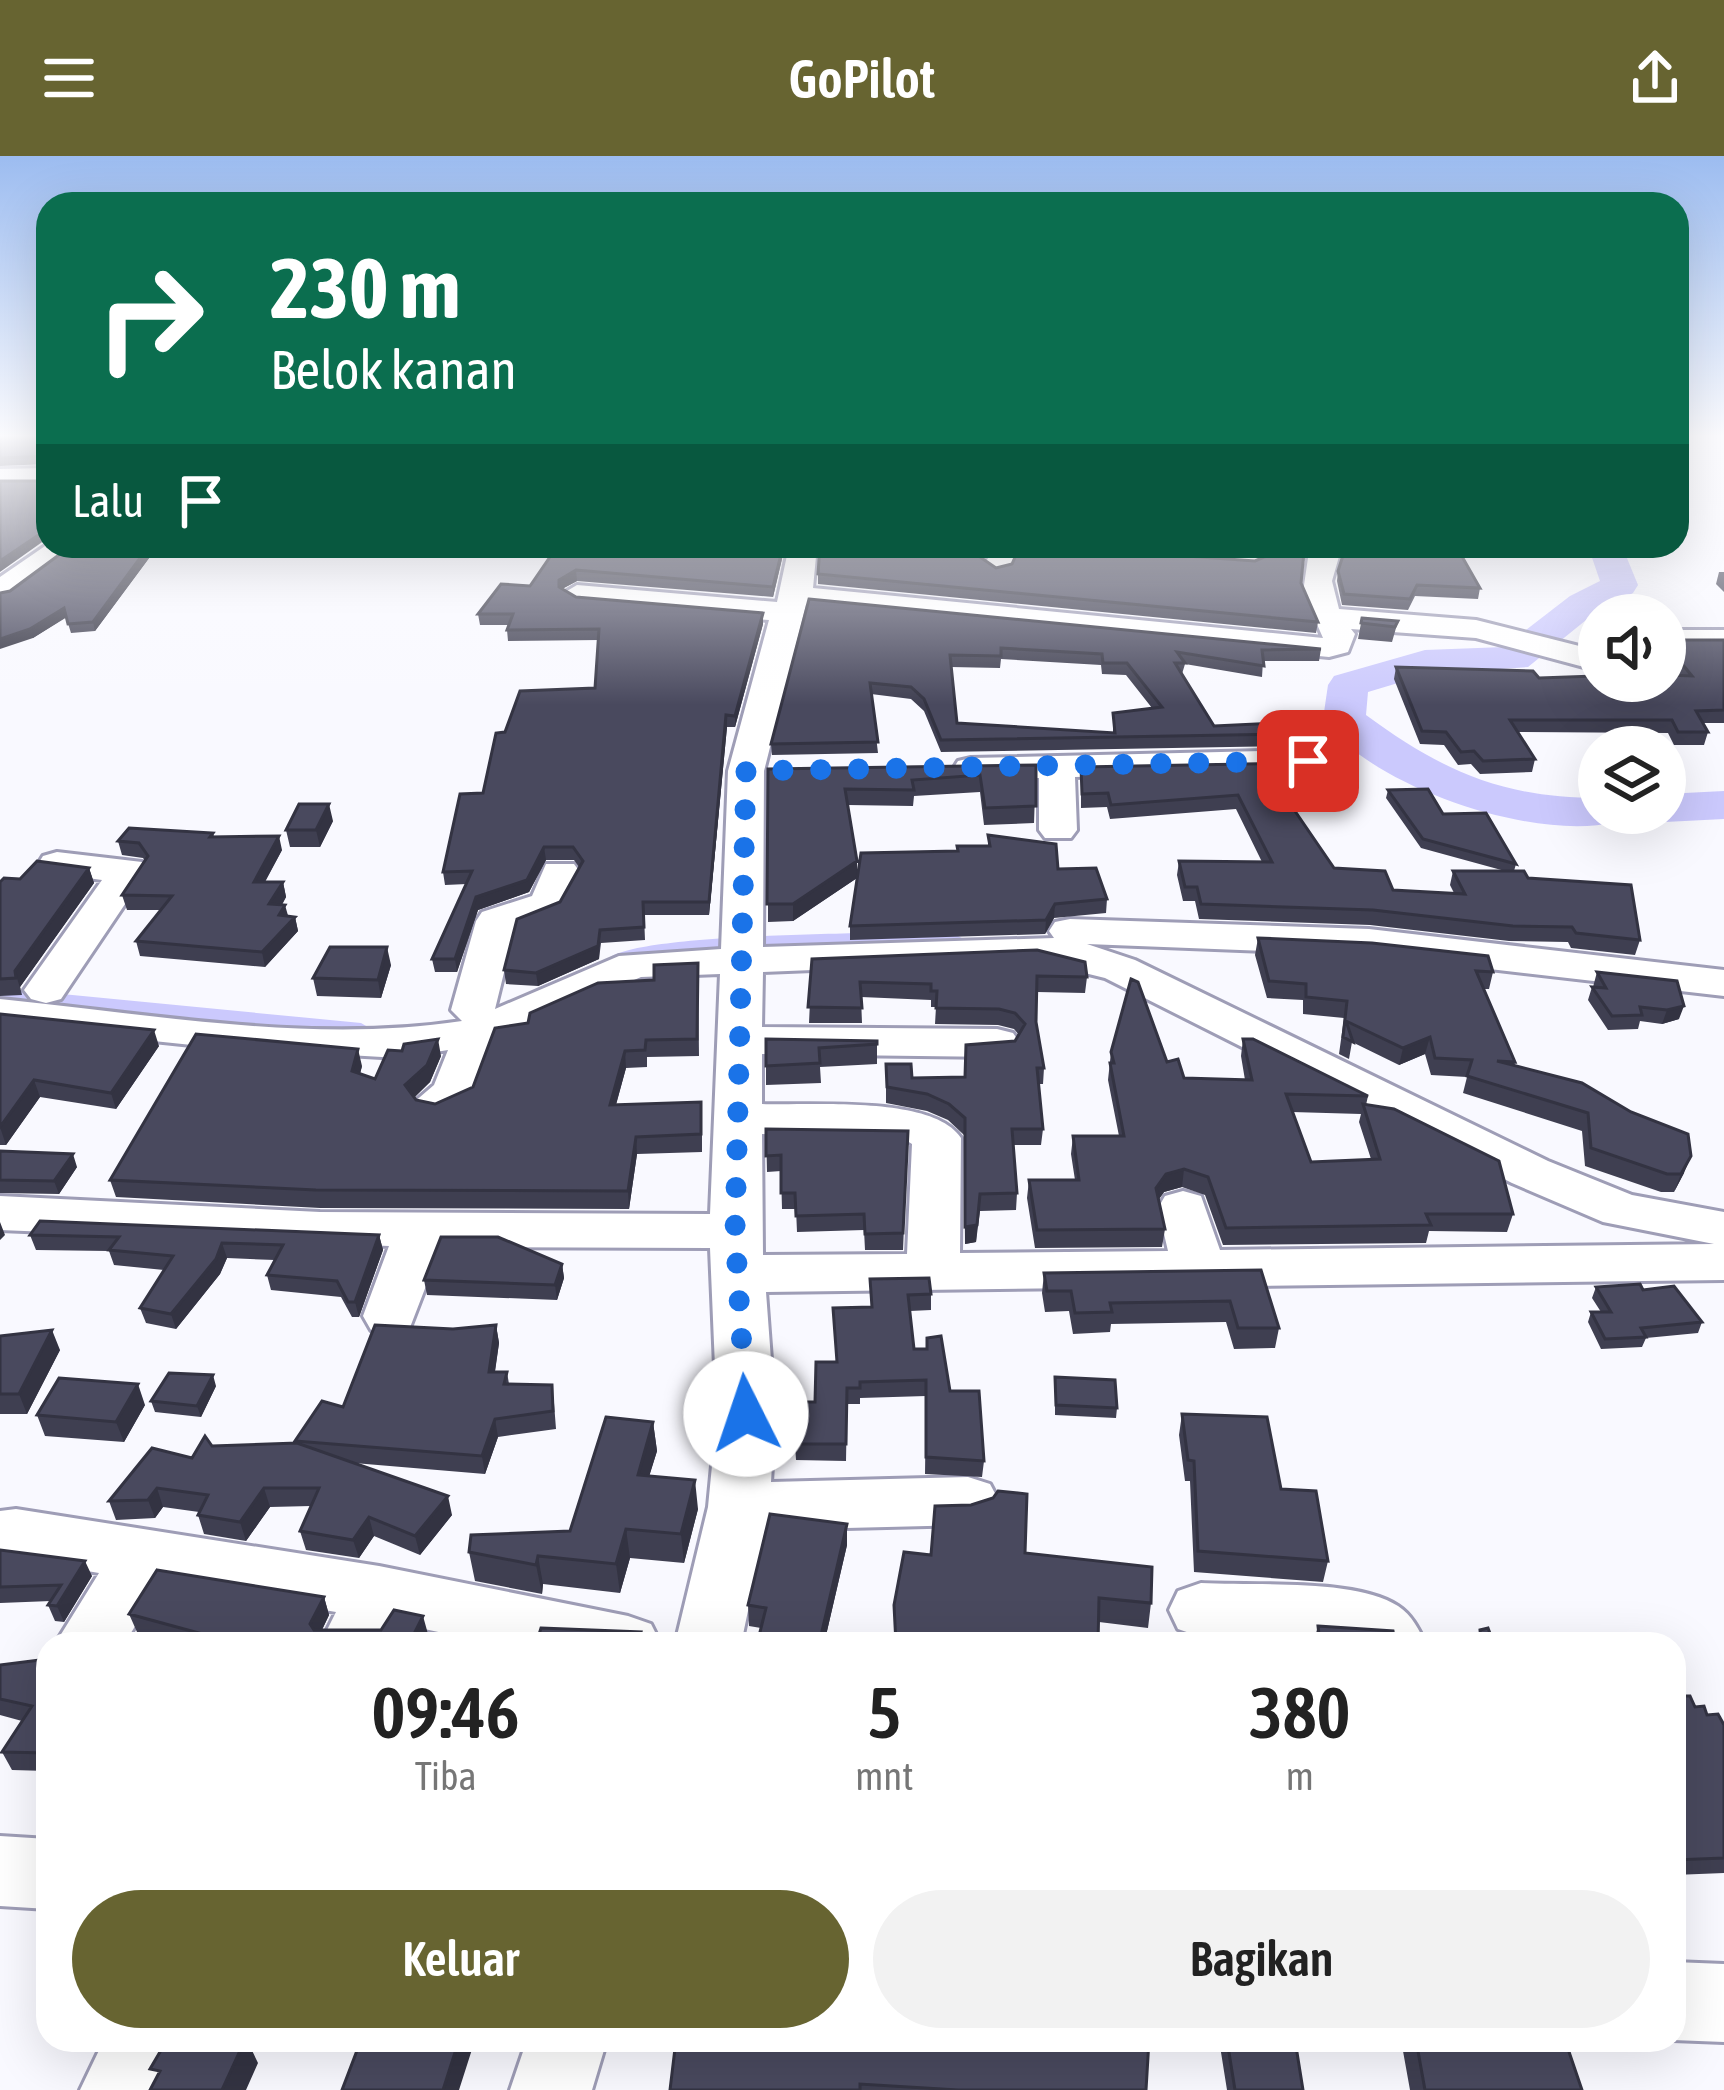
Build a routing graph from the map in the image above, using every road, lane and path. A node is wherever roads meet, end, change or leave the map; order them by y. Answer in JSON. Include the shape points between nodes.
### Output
{"nodes":[{"id":1,"x":45,"y":558,"type":"edge"},
{"id":2,"x":801,"y":558,"type":"edge"},
{"id":3,"x":1323,"y":558,"type":"edge"},
{"id":4,"x":0,"y":590,"type":"edge"},
{"id":5,"x":577,"y":594,"type":"edge"},
{"id":6,"x":1120,"y":595,"type":"edge"},
{"id":7,"x":792,"y":603,"type":"junction"},
{"id":8,"x":1326,"y":617,"type":"junction"},
{"id":9,"x":1104,"y":625,"type":"junction"},
{"id":10,"x":1686,"y":639,"type":"edge"},
{"id":11,"x":1724,"y":639,"type":"edge"},
{"id":12,"x":1578,"y":662,"type":"edge"},
{"id":13,"x":1308,"y":761,"type":"edge"},
{"id":14,"x":1057,"y":768,"type":"junction"},
{"id":15,"x":936,"y":769,"type":"edge"},
{"id":16,"x":794,"y":770,"type":"edge"},
{"id":17,"x":746,"y":771,"type":"junction"},
{"id":18,"x":1058,"y":830,"type":"dead end"},
{"id":19,"x":56,"y":864,"type":"edge"},
{"id":20,"x":560,"y":872,"type":"dead end"},
{"id":21,"x":1070,"y":931,"type":"junction"},
{"id":22,"x":841,"y":944,"type":"junction"},
{"id":23,"x":739,"y":950,"type":"junction"},
{"id":24,"x":1724,"y":983,"type":"edge"},
{"id":25,"x":0,"y":987,"type":"edge"},
{"id":26,"x":46,"y":990,"type":"junction"},
{"id":27,"x":0,"y":1012,"type":"edge"},
{"id":28,"x":472,"y":1022,"type":"junction"},
{"id":29,"x":741,"y":1040,"type":"junction"},
{"id":30,"x":997,"y":1043,"type":"edge"},
{"id":31,"x":437,"y":1103,"type":"edge"},
{"id":32,"x":736,"y":1118,"type":"junction"},
{"id":33,"x":1724,"y":1207,"type":"edge"},
{"id":34,"x":1183,"y":1208,"type":"dead end"},
{"id":35,"x":0,"y":1213,"type":"edge"},
{"id":36,"x":421,"y":1229,"type":"junction"},
{"id":37,"x":1724,"y":1229,"type":"edge"},
{"id":38,"x":735,"y":1252,"type":"junction"},
{"id":39,"x":1724,"y":1262,"type":"edge"},
{"id":40,"x":933,"y":1268,"type":"junction"},
{"id":41,"x":1199,"y":1269,"type":"junction"},
{"id":42,"x":390,"y":1316,"type":"dead end"},
{"id":43,"x":968,"y":1501,"type":"edge"},
{"id":44,"x":739,"y":1507,"type":"junction"},
{"id":45,"x":0,"y":1536,"type":"edge"},
{"id":46,"x":146,"y":1555,"type":"junction"},
{"id":47,"x":1201,"y":1610,"type":"dead end"},
{"id":48,"x":366,"y":1618,"type":"edge"},
{"id":49,"x":96,"y":1632,"type":"edge"},
{"id":50,"x":507,"y":1632,"type":"edge"},
{"id":51,"x":711,"y":1632,"type":"edge"},
{"id":52,"x":1382,"y":1632,"type":"edge"},
{"id":53,"x":0,"y":1870,"type":"edge"},
{"id":54,"x":36,"y":1873,"type":"edge"},
{"id":55,"x":1686,"y":2001,"type":"edge"},
{"id":56,"x":1724,"y":2002,"type":"edge"},
{"id":57,"x":142,"y":2052,"type":"edge"},
{"id":58,"x":563,"y":2052,"type":"edge"},
{"id":59,"x":122,"y":2090,"type":"edge"},
{"id":60,"x":551,"y":2090,"type":"edge"}],
"edges":[{"from":1,"to":4,"type":"street"},
{"from":2,"to":7,"type":"street"},
{"from":3,"to":8,"type":"street","via":[[1314,583]]},
{"from":5,"to":7,"type":"street"},
{"from":6,"to":9,"type":"street"},
{"from":7,"to":9,"type":"street"},
{"from":7,"to":17,"type":"street"},
{"from":8,"to":9,"type":"street","via":[[1340,640],[1313,650]]},
{"from":8,"to":12,"type":"street","via":[[1525,638]]},
{"from":10,"to":11,"type":"street"},
{"from":13,"to":14,"type":"street"},
{"from":14,"to":15,"type":"street"},
{"from":14,"to":18,"type":"street"},
{"from":16,"to":17,"type":"street"},
{"from":17,"to":23,"type":"street"},
{"from":19,"to":26,"type":"street","via":[[128,870]]},
{"from":20,"to":28,"type":"street","via":[[549,904],[496,920]]},
{"from":21,"to":22,"type":"street"},
{"from":21,"to":24,"type":"street","via":[[1369,942]]},
{"from":21,"to":33,"type":"street","via":[[1137,949],[1608,1179]]},
{"from":22,"to":23,"type":"street"},
{"from":22,"to":37,"type":"street","via":[[1084,956],[1529,1172],[1621,1210]]},
{"from":23,"to":28,"type":"street","via":[[620,968]]},
{"from":23,"to":29,"type":"street"},
{"from":25,"to":26,"type":"street"},
{"from":26,"to":28,"type":"street","via":[[374,1025]]},
{"from":27,"to":28,"type":"street","via":[[374,1044]]},
{"from":28,"to":31,"type":"street","via":[[455,1093]]},
{"from":29,"to":30,"type":"street"},
{"from":29,"to":32,"type":"street"},
{"from":32,"to":38,"type":"street"},
{"from":32,"to":40,"type":"street","via":[[915,1124],[933,1132]]},
{"from":34,"to":41,"type":"street"},
{"from":35,"to":36,"type":"street"},
{"from":36,"to":38,"type":"street"},
{"from":36,"to":42,"type":"street"},
{"from":38,"to":40,"type":"street"},
{"from":38,"to":44,"type":"street","via":[[746,1414]]},
{"from":39,"to":41,"type":"street"},
{"from":40,"to":41,"type":"street"},
{"from":43,"to":44,"type":"street"},
{"from":44,"to":51,"type":"street"},
{"from":45,"to":46,"type":"street"},
{"from":46,"to":48,"type":"street"},
{"from":46,"to":49,"type":"street"},
{"from":47,"to":52,"type":"street","via":[[1360,1619]]},
{"from":48,"to":50,"type":"street"},
{"from":53,"to":54,"type":"street"},
{"from":55,"to":56,"type":"street"},
{"from":57,"to":59,"type":"street"},
{"from":58,"to":60,"type":"street"}]}
